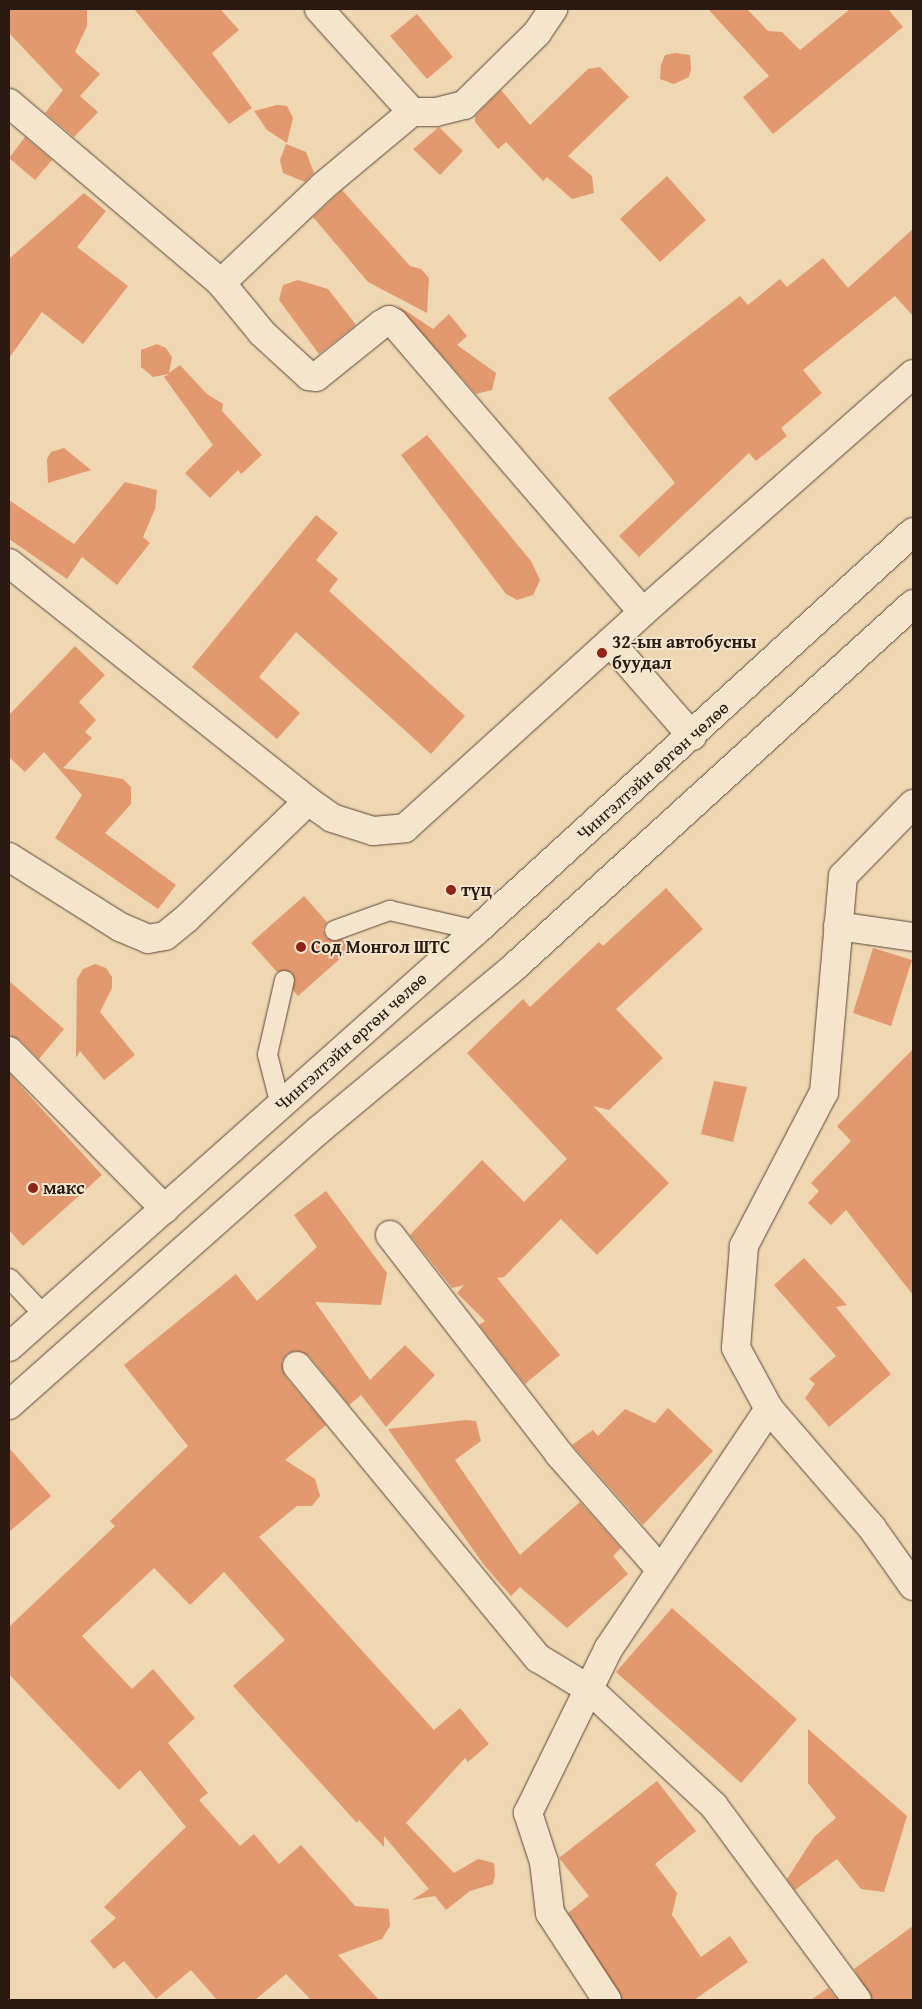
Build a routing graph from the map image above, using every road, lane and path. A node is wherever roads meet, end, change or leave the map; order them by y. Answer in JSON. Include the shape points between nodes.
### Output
{"nodes":[{"id":1,"x":319,"y":9,"type":"edge"},
{"id":2,"x":553,"y":9,"type":"edge"},
{"id":3,"x":9,"y":103,"type":"edge"},
{"id":4,"x":412,"y":112,"type":"junction"},
{"id":5,"x":221,"y":283,"type":"junction"},
{"id":6,"x":913,"y":374,"type":"edge"},
{"id":7,"x":910,"y":540,"type":"edge"},
{"id":8,"x":9,"y":563,"type":"edge"},
{"id":9,"x":913,"y":604,"type":"edge"},
{"id":10,"x":643,"y":612,"type":"junction"},
{"id":11,"x":610,"y":642,"type":"junction"},
{"id":12,"x":692,"y":736,"type":"junction"},
{"id":13,"x":308,"y":801,"type":"junction"},
{"id":14,"x":913,"y":804,"type":"edge"},
{"id":15,"x":9,"y":857,"type":"edge"},
{"id":16,"x":838,"y":926,"type":"junction"},
{"id":17,"x":334,"y":930,"type":"dead end"},
{"id":18,"x":477,"y":930,"type":"junction"},
{"id":19,"x":913,"y":937,"type":"edge"},
{"id":20,"x":284,"y":980,"type":"dead end"},
{"id":21,"x":9,"y":1051,"type":"edge"},
{"id":22,"x":280,"y":1105,"type":"junction"},
{"id":23,"x":165,"y":1209,"type":"junction"},
{"id":24,"x":390,"y":1235,"type":"dead end"},
{"id":25,"x":9,"y":1278,"type":"edge"},
{"id":26,"x":44,"y":1315,"type":"junction"},
{"id":27,"x":9,"y":1346,"type":"edge"},
{"id":28,"x":297,"y":1366,"type":"dead end"},
{"id":29,"x":9,"y":1405,"type":"edge"},
{"id":30,"x":769,"y":1409,"type":"junction"},
{"id":31,"x":661,"y":1570,"type":"junction"},
{"id":32,"x":913,"y":1586,"type":"edge"},
{"id":33,"x":589,"y":1689,"type":"junction"},
{"id":34,"x":607,"y":2000,"type":"edge"},
{"id":35,"x":857,"y":2000,"type":"edge"}],
"edges":[{"from":1,"to":4,"type":"street"},
{"from":2,"to":4,"type":"street","via":[[537,33],[464,105],[436,112]]},
{"from":3,"to":5,"type":"street"},
{"from":4,"to":5,"type":"street","via":[[322,187]]},
{"from":5,"to":10,"type":"street","via":[[262,333],[309,376],[316,377],[382,324],[389,320],[394,323]]},
{"from":6,"to":10,"type":"street"},
{"from":7,"to":12,"type":"street","name":"Чингэлтэйн өргөн чөлөө"},
{"from":8,"to":13,"type":"street"},
{"from":9,"to":29,"type":"street","via":[[512,970],[320,1129]]},
{"from":10,"to":11,"type":"street"},
{"from":11,"to":12,"type":"street"},
{"from":11,"to":13,"type":"street","via":[[405,828],[373,831],[332,818]]},
{"from":12,"to":18,"type":"street","name":"Чингэлтэйн өргөн чөлөө"},
{"from":13,"to":15,"type":"street","via":[[165,936],[148,939],[120,927]]},
{"from":14,"to":16,"type":"street","via":[[843,876]]},
{"from":16,"to":19,"type":"street"},
{"from":16,"to":30,"type":"street","via":[[824,1092],[744,1246],[736,1348]]},
{"from":17,"to":18,"type":"lane","via":[[389,910]]},
{"from":18,"to":22,"type":"street","name":"Чингэлтэйн өргөн чөлөө"},
{"from":20,"to":22,"type":"lane","via":[[267,1054]]},
{"from":21,"to":23,"type":"street"},
{"from":22,"to":23,"type":"street","name":"Чингэлтэйн өргөн чөлөө"},
{"from":23,"to":26,"type":"street","name":"Чингэлтэйн өргөн чөлөө"},
{"from":24,"to":31,"type":"street","via":[[559,1454]]},
{"from":25,"to":26,"type":"lane"},
{"from":26,"to":27,"type":"street","name":"Чингэлтэйн өргөн чөлөө"},
{"from":28,"to":33,"type":"street","via":[[538,1658]]},
{"from":30,"to":31,"type":"street"},
{"from":30,"to":32,"type":"street","via":[[872,1528]]},
{"from":31,"to":33,"type":"street","via":[[609,1648]]},
{"from":33,"to":34,"type":"street","via":[[528,1813],[544,1862],[550,1913]]},
{"from":33,"to":35,"type":"street","via":[[714,1806]]}]}
